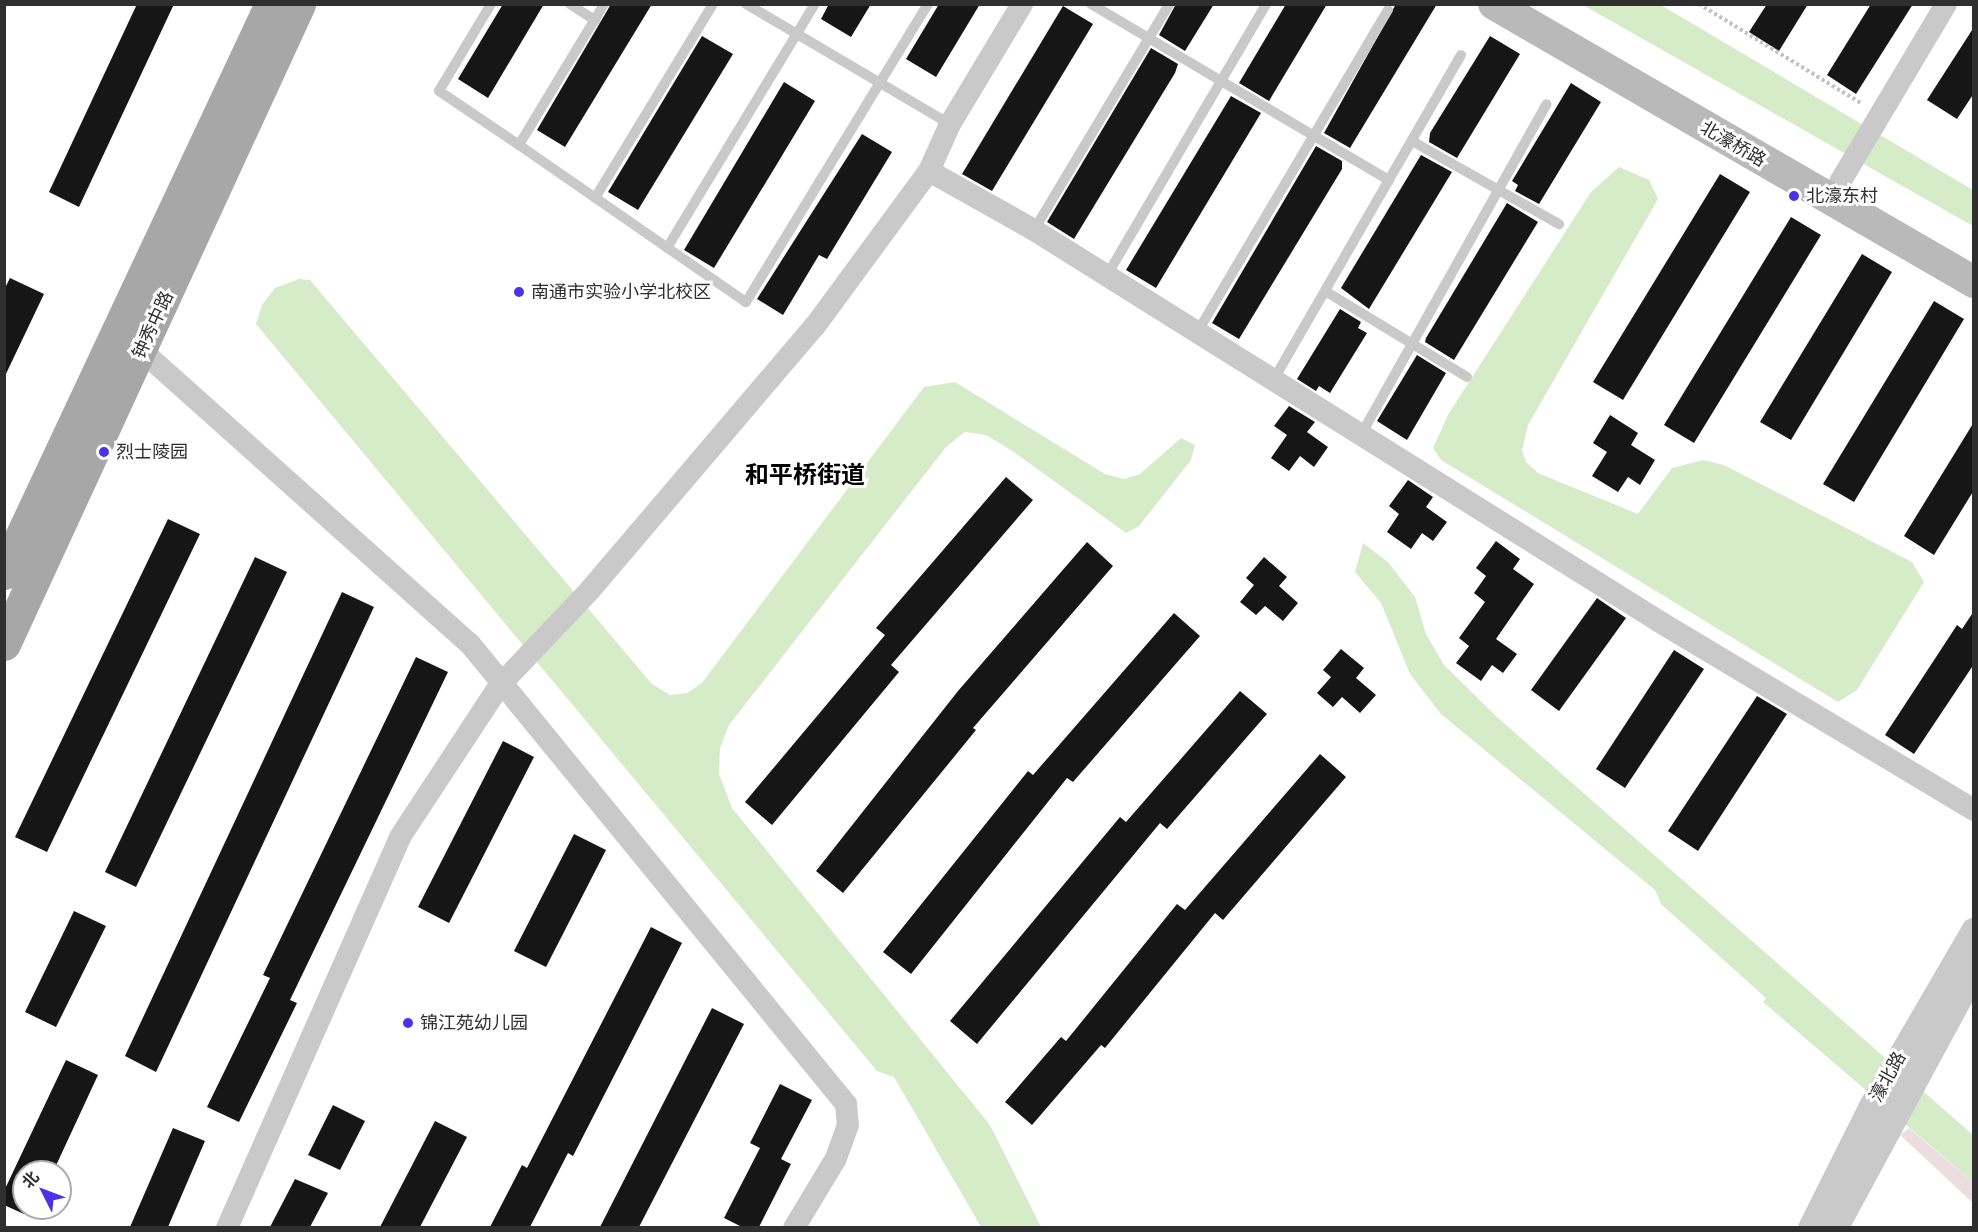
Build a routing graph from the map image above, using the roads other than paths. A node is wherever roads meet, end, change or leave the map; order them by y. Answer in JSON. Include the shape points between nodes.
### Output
{"nodes":[{"id":1,"x":271,"y":4,"type":"edge"},
{"id":2,"x":299,"y":4,"type":"edge"},
{"id":3,"x":491,"y":4,"type":"edge"},
{"id":4,"x":570,"y":4,"type":"edge"},
{"id":5,"x":604,"y":4,"type":"edge"},
{"id":6,"x":713,"y":4,"type":"edge"},
{"id":7,"x":746,"y":4,"type":"edge"},
{"id":8,"x":815,"y":4,"type":"edge"},
{"id":9,"x":928,"y":4,"type":"edge"},
{"id":10,"x":1022,"y":4,"type":"edge"},
{"id":11,"x":1092,"y":4,"type":"edge"},
{"id":12,"x":1169,"y":4,"type":"edge"},
{"id":13,"x":1266,"y":4,"type":"edge"},
{"id":14,"x":1494,"y":4,"type":"edge"},
{"id":15,"x":1536,"y":4,"type":"edge"},
{"id":16,"x":1946,"y":4,"type":"edge"},
{"id":17,"x":1388,"y":10,"type":"dead end"},
{"id":18,"x":595,"y":20,"type":"junction"},
{"id":19,"x":797,"y":35,"type":"junction"},
{"id":20,"x":1149,"y":38,"type":"junction"},
{"id":21,"x":1461,"y":55,"type":"dead end"},
{"id":22,"x":1222,"y":80,"type":"junction"},
{"id":23,"x":880,"y":86,"type":"junction"},
{"id":24,"x":1548,"y":104,"type":"dead end"},
{"id":25,"x":950,"y":124,"type":"junction"},
{"id":26,"x":1314,"y":135,"type":"junction"},
{"id":27,"x":1412,"y":141,"type":"junction"},
{"id":28,"x":519,"y":146,"type":"junction"},
{"id":29,"x":929,"y":171,"type":"junction"},
{"id":30,"x":1845,"y":173,"type":"junction"},
{"id":31,"x":1389,"y":180,"type":"junction"},
{"id":32,"x":1499,"y":190,"type":"junction"},
{"id":33,"x":595,"y":198,"type":"junction"},
{"id":34,"x":1559,"y":224,"type":"dead end"},
{"id":35,"x":1034,"y":230,"type":"junction"},
{"id":36,"x":667,"y":248,"type":"junction"},
{"id":37,"x":1974,"y":257,"type":"edge"},
{"id":38,"x":1106,"y":277,"type":"junction"},
{"id":39,"x":1974,"y":282,"type":"edge"},
{"id":40,"x":1325,"y":291,"type":"junction"},
{"id":41,"x":1197,"y":331,"type":"junction"},
{"id":42,"x":1412,"y":343,"type":"junction"},
{"id":43,"x":141,"y":350,"type":"junction"},
{"id":44,"x":1467,"y":377,"type":"dead end"},
{"id":45,"x":1274,"y":379,"type":"junction"},
{"id":46,"x":1362,"y":433,"type":"junction"},
{"id":47,"x":4,"y":573,"type":"edge"},
{"id":48,"x":4,"y":644,"type":"edge"},
{"id":49,"x":500,"y":685,"type":"junction"},
{"id":50,"x":1974,"y":810,"type":"edge"},
{"id":51,"x":1974,"y":931,"type":"edge"},
{"id":52,"x":1974,"y":969,"type":"edge"},
{"id":53,"x":1906,"y":1066,"type":"junction"},
{"id":54,"x":1881,"y":1112,"type":"junction"},
{"id":55,"x":227,"y":1227,"type":"edge"},
{"id":56,"x":794,"y":1227,"type":"edge"},
{"id":57,"x":1810,"y":1227,"type":"edge"},
{"id":58,"x":1834,"y":1227,"type":"edge"}],
"edges":[{"from":1,"to":47,"type":"main road","name":"钟秀中路"},
{"from":2,"to":43,"type":"main road","name":"钟秀中路"},
{"from":3,"to":28,"type":"lane","via":[[439,91]]},
{"from":4,"to":18,"type":"lane"},
{"from":5,"to":18,"type":"lane"},
{"from":6,"to":33,"type":"lane"},
{"from":7,"to":19,"type":"lane"},
{"from":8,"to":19,"type":"lane"},
{"from":9,"to":23,"type":"lane"},
{"from":10,"to":25,"type":"street"},
{"from":11,"to":20,"type":"lane"},
{"from":12,"to":20,"type":"lane"},
{"from":13,"to":22,"type":"lane"},
{"from":14,"to":39,"type":"main road","name":"北濠桥路"},
{"from":15,"to":30,"type":"main road","name":"北濠桥路"},
{"from":16,"to":30,"type":"street"},
{"from":17,"to":26,"type":"lane"},
{"from":18,"to":28,"type":"lane"},
{"from":19,"to":23,"type":"lane"},
{"from":19,"to":36,"type":"lane"},
{"from":20,"to":22,"type":"lane"},
{"from":20,"to":35,"type":"lane"},
{"from":21,"to":27,"type":"lane"},
{"from":22,"to":26,"type":"lane"},
{"from":22,"to":38,"type":"lane"},
{"from":23,"to":25,"type":"lane"},
{"from":23,"to":36,"type":"lane","via":[[746,302]]},
{"from":24,"to":32,"type":"lane"},
{"from":25,"to":29,"type":"street"},
{"from":26,"to":31,"type":"lane"},
{"from":26,"to":41,"type":"lane"},
{"from":27,"to":31,"type":"lane"},
{"from":27,"to":32,"type":"lane"},
{"from":28,"to":33,"type":"lane"},
{"from":29,"to":35,"type":"street"},
{"from":29,"to":49,"type":"street","via":[[815,326],[526,663]]},
{"from":30,"to":37,"type":"main road","name":"北濠桥路"},
{"from":31,"to":40,"type":"lane"},
{"from":32,"to":34,"type":"lane"},
{"from":32,"to":42,"type":"lane"},
{"from":33,"to":36,"type":"lane"},
{"from":35,"to":38,"type":"street"},
{"from":38,"to":41,"type":"street"},
{"from":40,"to":42,"type":"lane"},
{"from":40,"to":45,"type":"lane"},
{"from":41,"to":45,"type":"street"},
{"from":42,"to":44,"type":"lane"},
{"from":42,"to":46,"type":"lane"},
{"from":43,"to":48,"type":"main road","name":"钟秀中路"},
{"from":43,"to":49,"type":"street","via":[[470,644]]},
{"from":45,"to":46,"type":"street"},
{"from":46,"to":50,"type":"street"},
{"from":49,"to":55,"type":"street","via":[[400,837]]},
{"from":49,"to":56,"type":"street","via":[[846,1104],[848,1125],[835,1160]]},
{"from":51,"to":53,"type":"street","name":"濠北路"},
{"from":52,"to":53,"type":"street","name":"濠北路"},
{"from":53,"to":54,"type":"street","name":"濠北路"},
{"from":54,"to":57,"type":"street","name":"濠北路"},
{"from":54,"to":58,"type":"street","name":"濠北路"}]}
